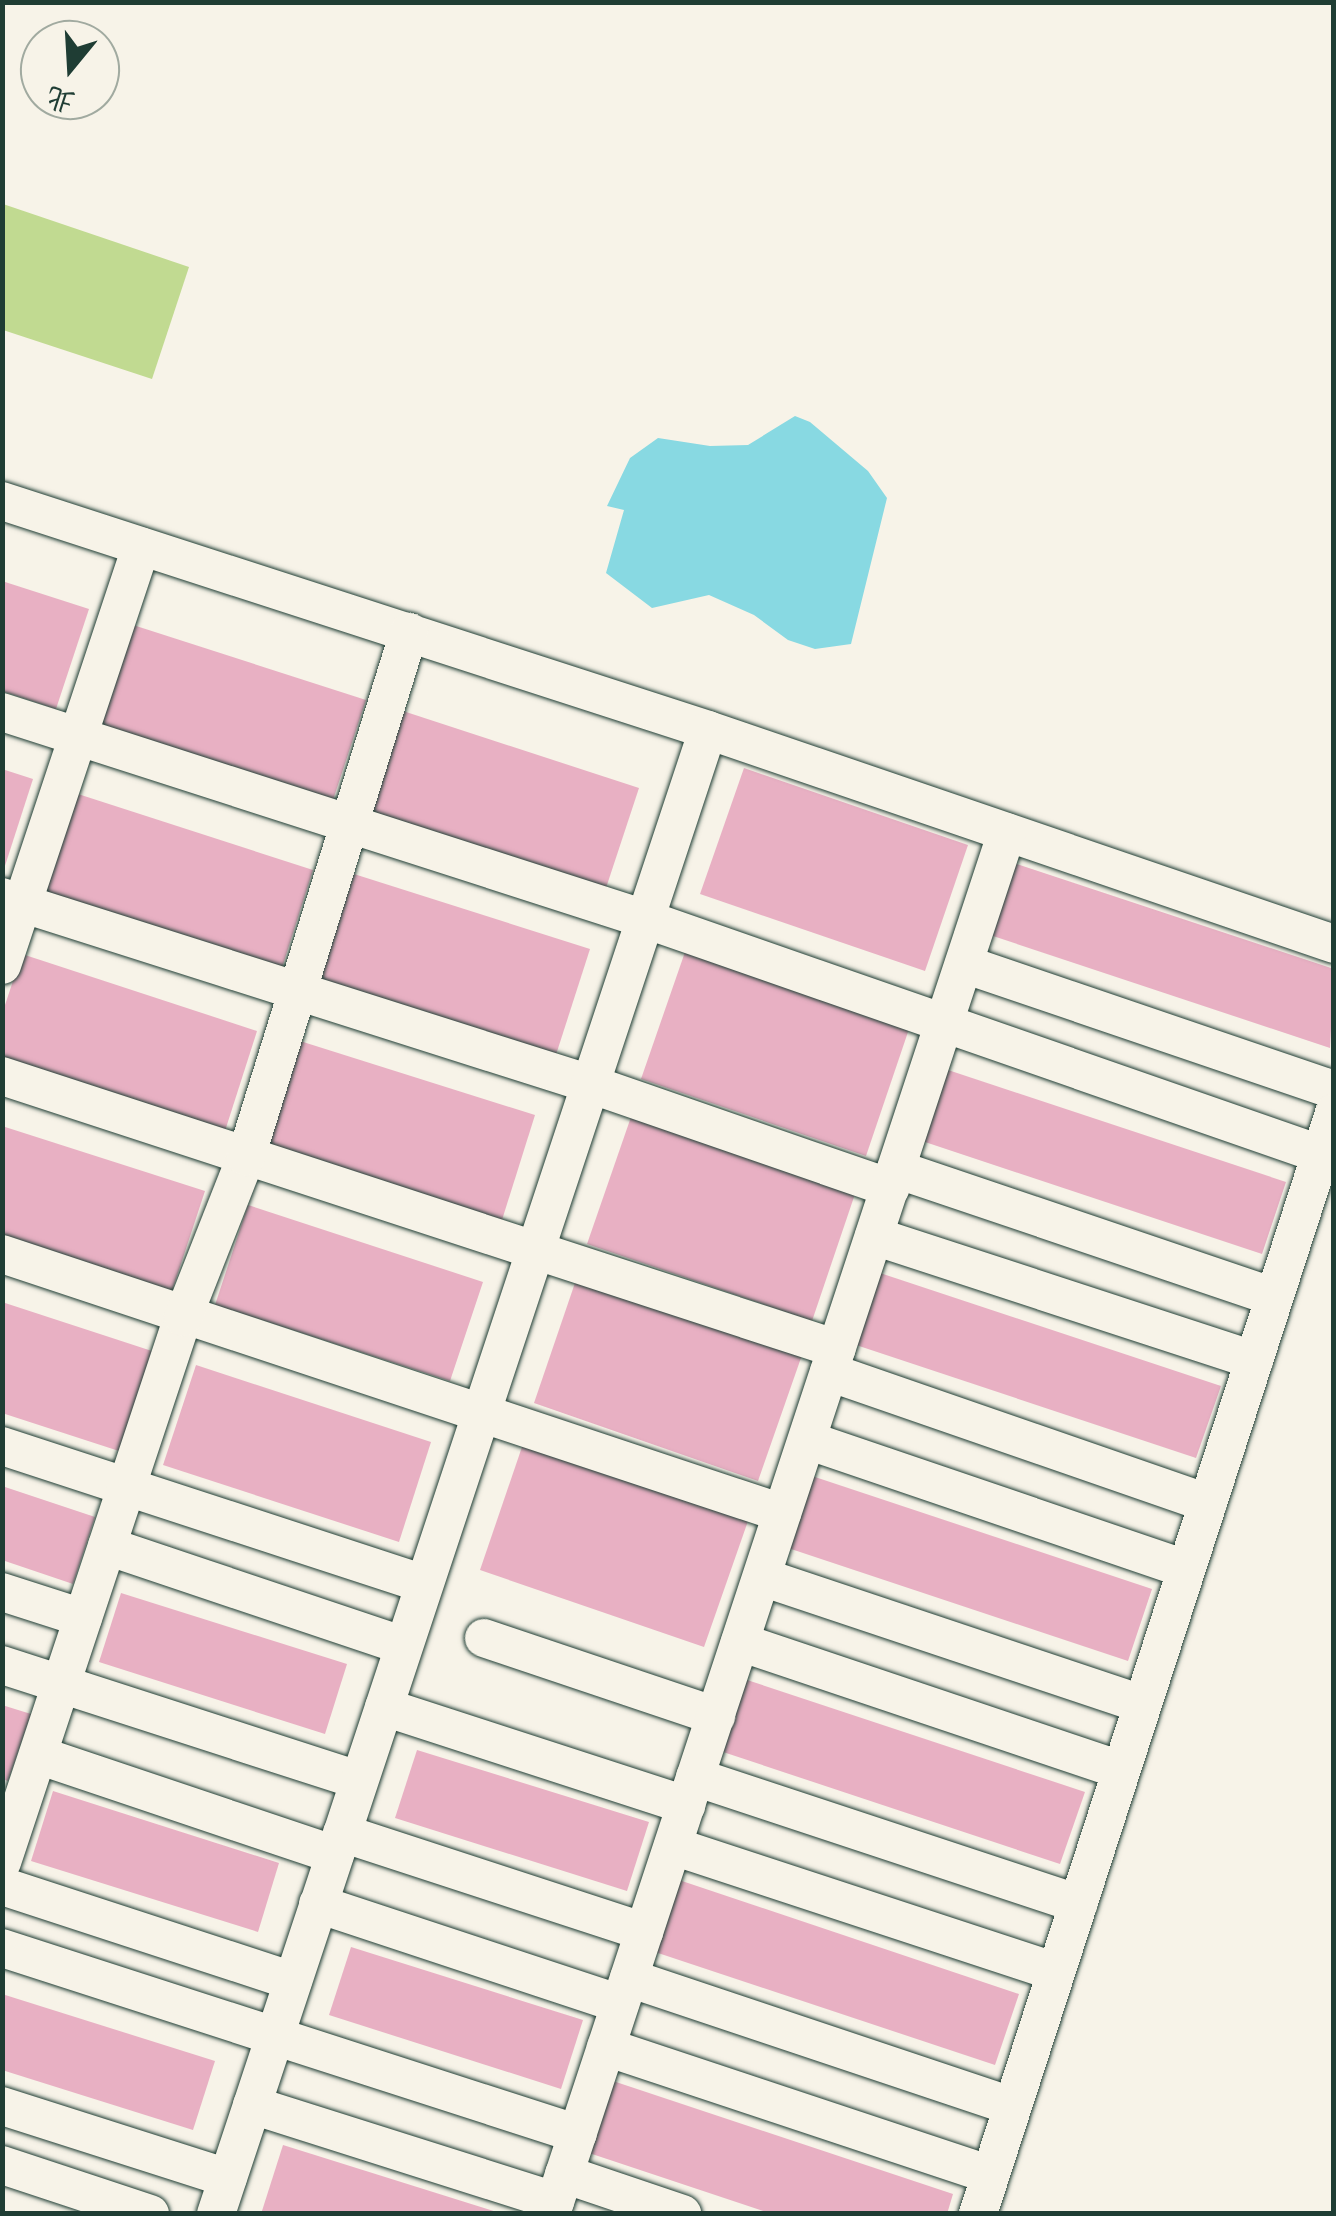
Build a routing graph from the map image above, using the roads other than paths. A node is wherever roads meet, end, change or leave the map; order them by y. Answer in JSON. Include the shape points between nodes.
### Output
{"nodes":[{"id":1,"x":2,"y":501,"type":"edge"},
{"id":2,"x":141,"y":546,"type":"junction"},
{"id":3,"x":410,"y":632,"type":"junction"},
{"id":4,"x":2,"y":712,"type":"edge"},
{"id":5,"x":708,"y":730,"type":"junction"},
{"id":6,"x":79,"y":734,"type":"junction"},
{"id":7,"x":350,"y":822,"type":"junction"},
{"id":8,"x":1008,"y":832,"type":"junction"},
{"id":9,"x":13,"y":900,"type":"edge"},
{"id":10,"x":645,"y":919,"type":"junction"},
{"id":11,"x":1334,"y":944,"type":"edge"},
{"id":12,"x":964,"y":964,"type":"junction"},
{"id":13,"x":2,"y":965,"type":"edge"},
{"id":14,"x":297,"y":993,"type":"junction"},
{"id":15,"x":944,"y":1025,"type":"junction"},
{"id":16,"x":2,"y":1076,"type":"edge"},
{"id":17,"x":590,"y":1084,"type":"junction"},
{"id":18,"x":1334,"y":1090,"type":"edge"},
{"id":19,"x":1334,"y":1114,"type":"edge"},
{"id":20,"x":1320,"y":1154,"type":"junction"},
{"id":21,"x":246,"y":1156,"type":"junction"},
{"id":22,"x":893,"y":1179,"type":"junction"},
{"id":23,"x":874,"y":1236,"type":"junction"},
{"id":24,"x":535,"y":1250,"type":"junction"},
{"id":25,"x":2,"y":1254,"type":"edge"},
{"id":26,"x":1274,"y":1297,"type":"junction"},
{"id":27,"x":183,"y":1317,"type":"junction"},
{"id":28,"x":833,"y":1360,"type":"junction"},
{"id":29,"x":1254,"y":1360,"type":"junction"},
{"id":30,"x":482,"y":1410,"type":"junction"},
{"id":31,"x":806,"y":1440,"type":"junction"},
{"id":32,"x":2,"y":1446,"type":"edge"},
{"id":33,"x":127,"y":1486,"type":"junction"},
{"id":34,"x":1208,"y":1503,"type":"junction"},
{"id":35,"x":782,"y":1514,"type":"junction"},
{"id":36,"x":107,"y":1546,"type":"junction"},
{"id":37,"x":1186,"y":1570,"type":"junction"},
{"id":38,"x":762,"y":1577,"type":"junction"},
{"id":39,"x":424,"y":1584,"type":"junction"},
{"id":40,"x":2,"y":1592,"type":"edge"},
{"id":41,"x":83,"y":1618,"type":"junction"},
{"id":42,"x":484,"y":1638,"type":"dead end"},
{"id":43,"x":740,"y":1642,"type":"junction"},
{"id":44,"x":404,"y":1646,"type":"junction"},
{"id":45,"x":2,"y":1665,"type":"edge"},
{"id":46,"x":62,"y":1683,"type":"junction"},
{"id":47,"x":1142,"y":1704,"type":"junction"},
{"id":48,"x":384,"y":1707,"type":"junction"},
{"id":49,"x":716,"y":1716,"type":"junction"},
{"id":50,"x":38,"y":1754,"type":"junction"},
{"id":51,"x":1121,"y":1770,"type":"junction"},
{"id":52,"x":360,"y":1780,"type":"junction"},
{"id":53,"x":691,"y":1791,"type":"junction"},
{"id":54,"x":6,"y":1837,"type":"edge"},
{"id":55,"x":338,"y":1844,"type":"junction"},
{"id":56,"x":673,"y":1846,"type":"junction"},
{"id":57,"x":2,"y":1886,"type":"edge"},
{"id":58,"x":318,"y":1904,"type":"junction"},
{"id":59,"x":1078,"y":1904,"type":"junction"},
{"id":60,"x":644,"y":1932,"type":"junction"},
{"id":61,"x":2,"y":1948,"type":"edge"},
{"id":62,"x":1056,"y":1972,"type":"junction"},
{"id":63,"x":293,"y":1982,"type":"junction"},
{"id":64,"x":624,"y":1991,"type":"junction"},
{"id":65,"x":276,"y":2035,"type":"junction"},
{"id":66,"x":606,"y":2047,"type":"junction"},
{"id":67,"x":252,"y":2105,"type":"junction"},
{"id":68,"x":2,"y":2106,"type":"edge"},
{"id":69,"x":1012,"y":2106,"type":"junction"},
{"id":70,"x":578,"y":2134,"type":"junction"},
{"id":71,"x":2,"y":2165,"type":"edge"},
{"id":72,"x":990,"y":2175,"type":"junction"},
{"id":73,"x":222,"y":2196,"type":"edge"},
{"id":74,"x":557,"y":2196,"type":"edge"},
{"id":75,"x":150,"y":2214,"type":"edge"},
{"id":76,"x":682,"y":2214,"type":"edge"},
{"id":77,"x":978,"y":2214,"type":"edge"}],
"edges":[{"from":1,"to":2,"type":"street"},
{"from":2,"to":3,"type":"street"},
{"from":2,"to":6,"type":"street"},
{"from":3,"to":5,"type":"street"},
{"from":3,"to":7,"type":"street"},
{"from":4,"to":6,"type":"street"},
{"from":5,"to":8,"type":"street"},
{"from":5,"to":10,"type":"street"},
{"from":6,"to":7,"type":"street"},
{"from":6,"to":9,"type":"street"},
{"from":7,"to":10,"type":"street"},
{"from":7,"to":14,"type":"street"},
{"from":8,"to":11,"type":"street"},
{"from":8,"to":12,"type":"street"},
{"from":9,"to":13,"type":"street"},
{"from":9,"to":14,"type":"street"},
{"from":10,"to":15,"type":"street"},
{"from":10,"to":17,"type":"street"},
{"from":12,"to":15,"type":"street"},
{"from":12,"to":18,"type":"street"},
{"from":14,"to":17,"type":"street"},
{"from":14,"to":21,"type":"street"},
{"from":15,"to":20,"type":"street"},
{"from":15,"to":22,"type":"street"},
{"from":16,"to":21,"type":"street"},
{"from":17,"to":22,"type":"street"},
{"from":17,"to":24,"type":"street"},
{"from":19,"to":20,"type":"street"},
{"from":20,"to":26,"type":"street"},
{"from":21,"to":24,"type":"street"},
{"from":21,"to":27,"type":"street"},
{"from":22,"to":23,"type":"street"},
{"from":22,"to":26,"type":"street"},
{"from":23,"to":28,"type":"street"},
{"from":23,"to":29,"type":"street"},
{"from":24,"to":28,"type":"street"},
{"from":24,"to":30,"type":"street"},
{"from":25,"to":27,"type":"street"},
{"from":26,"to":29,"type":"street"},
{"from":27,"to":30,"type":"street"},
{"from":27,"to":33,"type":"street"},
{"from":28,"to":31,"type":"street"},
{"from":28,"to":34,"type":"street"},
{"from":29,"to":34,"type":"street"},
{"from":30,"to":35,"type":"street"},
{"from":30,"to":39,"type":"street"},
{"from":31,"to":35,"type":"street"},
{"from":31,"to":37,"type":"street"},
{"from":32,"to":33,"type":"street"},
{"from":33,"to":36,"type":"street"},
{"from":33,"to":39,"type":"street"},
{"from":34,"to":37,"type":"street"},
{"from":35,"to":38,"type":"street"},
{"from":36,"to":41,"type":"street"},
{"from":36,"to":44,"type":"street"},
{"from":37,"to":47,"type":"street"},
{"from":38,"to":43,"type":"street"},
{"from":38,"to":47,"type":"street"},
{"from":39,"to":44,"type":"street"},
{"from":40,"to":41,"type":"street"},
{"from":41,"to":46,"type":"street"},
{"from":42,"to":49,"type":"street"},
{"from":43,"to":49,"type":"street"},
{"from":43,"to":51,"type":"street"},
{"from":44,"to":48,"type":"street"},
{"from":45,"to":46,"type":"street"},
{"from":46,"to":50,"type":"street"},
{"from":46,"to":52,"type":"street"},
{"from":47,"to":51,"type":"street"},
{"from":48,"to":52,"type":"street"},
{"from":48,"to":53,"type":"street"},
{"from":49,"to":53,"type":"street"},
{"from":50,"to":54,"type":"street"},
{"from":50,"to":55,"type":"street"},
{"from":51,"to":59,"type":"street"},
{"from":52,"to":55,"type":"street"},
{"from":53,"to":56,"type":"street"},
{"from":53,"to":59,"type":"street"},
{"from":55,"to":58,"type":"street"},
{"from":55,"to":60,"type":"street"},
{"from":56,"to":60,"type":"street"},
{"from":56,"to":62,"type":"street"},
{"from":57,"to":63,"type":"street"},
{"from":58,"to":63,"type":"street"},
{"from":58,"to":64,"type":"street"},
{"from":59,"to":62,"type":"street"},
{"from":60,"to":64,"type":"street"},
{"from":61,"to":65,"type":"street"},
{"from":62,"to":69,"type":"street"},
{"from":63,"to":65,"type":"street"},
{"from":64,"to":66,"type":"street"},
{"from":64,"to":69,"type":"street"},
{"from":65,"to":67,"type":"street"},
{"from":65,"to":70,"type":"street"},
{"from":66,"to":70,"type":"street"},
{"from":66,"to":72,"type":"street"},
{"from":67,"to":73,"type":"street"},
{"from":67,"to":74,"type":"street"},
{"from":68,"to":73,"type":"street"},
{"from":69,"to":72,"type":"street"},
{"from":70,"to":74,"type":"street"},
{"from":71,"to":75,"type":"street"},
{"from":72,"to":77,"type":"street"},
{"from":74,"to":76,"type":"street"}]}
